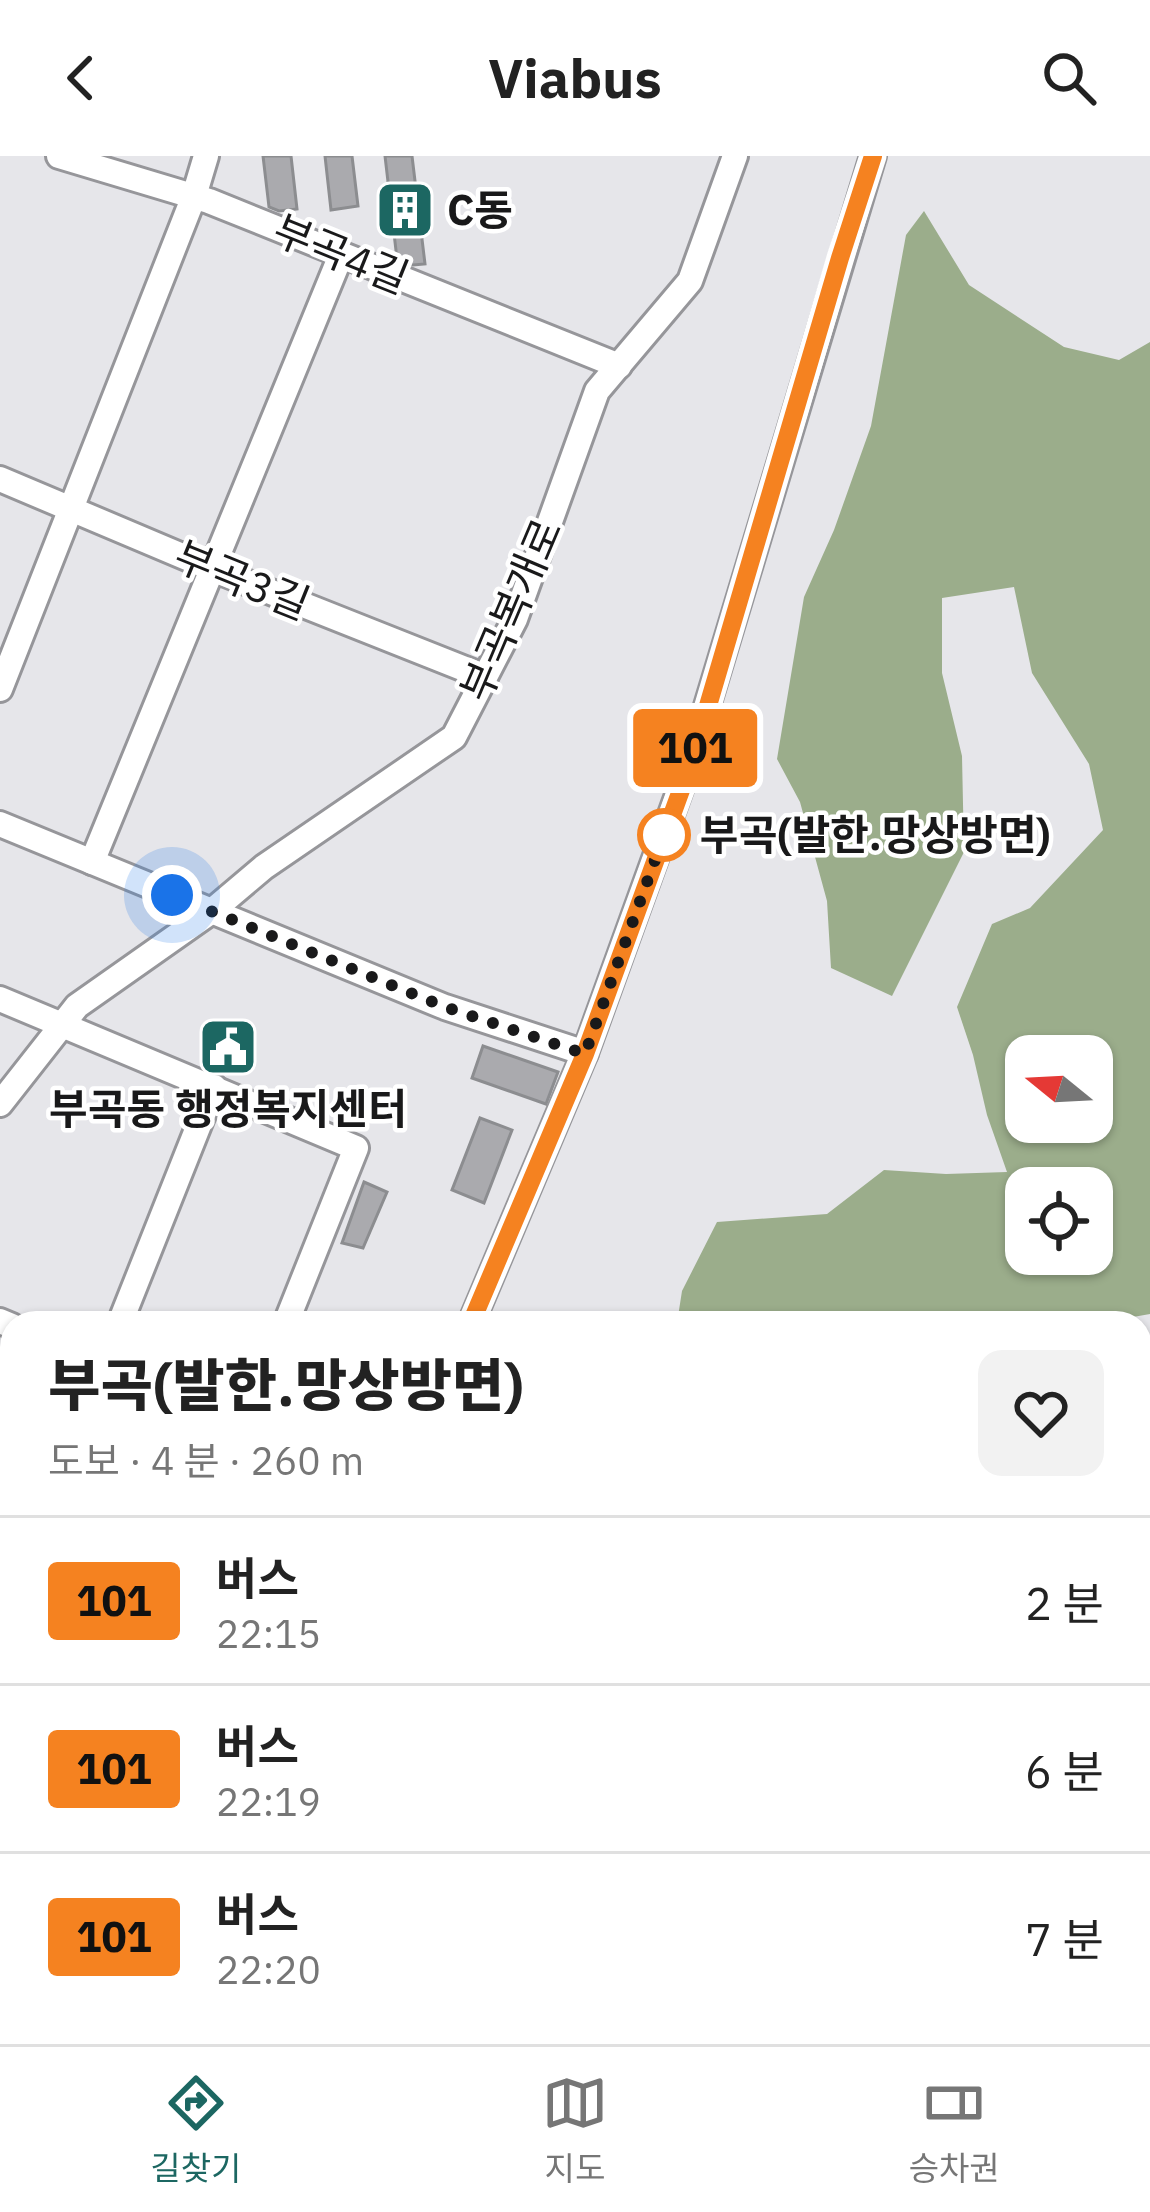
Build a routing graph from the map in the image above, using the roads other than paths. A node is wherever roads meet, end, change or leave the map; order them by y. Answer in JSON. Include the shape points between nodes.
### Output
{"nodes":[{"id":1,"x":59,"y":156,"type":"edge"},
{"id":2,"x":206,"y":156,"type":"edge"},
{"id":3,"x":735,"y":156,"type":"edge"},
{"id":4,"x":873,"y":156,"type":"edge"},
{"id":5,"x":194,"y":196,"type":"junction"},
{"id":6,"x":341,"y":254,"type":"junction"},
{"id":7,"x":619,"y":366,"type":"junction"},
{"id":8,"x":0,"y":479,"type":"edge"},
{"id":9,"x":70,"y":508,"type":"junction"},
{"id":10,"x":213,"y":569,"type":"junction"},
{"id":11,"x":485,"y":677,"type":"junction"},
{"id":12,"x":0,"y":689,"type":"edge"},
{"id":13,"x":0,"y":824,"type":"edge"},
{"id":14,"x":92,"y":862,"type":"junction"},
{"id":15,"x":212,"y":911,"type":"junction"},
{"id":16,"x":0,"y":999,"type":"edge"},
{"id":17,"x":62,"y":1024,"type":"junction"},
{"id":18,"x":585,"y":1054,"type":"junction"},
{"id":19,"x":214,"y":1087,"type":"junction"},
{"id":20,"x":0,"y":1104,"type":"edge"},
{"id":21,"x":125,"y":1311,"type":"edge"},
{"id":22,"x":291,"y":1311,"type":"edge"},
{"id":23,"x":476,"y":1311,"type":"edge"}],
"edges":[{"from":1,"to":5,"type":"street","name":"부곡4길"},
{"from":2,"to":5,"type":"street"},
{"from":3,"to":7,"type":"street","name":"부곡복개로","via":[[690,281]]},
{"from":4,"to":18,"type":"street","via":[[692,760]]},
{"from":5,"to":6,"type":"street","name":"부곡4길"},
{"from":5,"to":9,"type":"street"},
{"from":6,"to":7,"type":"street","name":"부곡4길"},
{"from":6,"to":10,"type":"street"},
{"from":7,"to":11,"type":"street","name":"부곡복개로","via":[[597,391],[515,619]]},
{"from":8,"to":9,"type":"street","name":"부곡3길"},
{"from":9,"to":10,"type":"street","name":"부곡3길"},
{"from":9,"to":12,"type":"street"},
{"from":10,"to":11,"type":"street","name":"부곡3길"},
{"from":10,"to":14,"type":"street"},
{"from":11,"to":15,"type":"street","name":"부곡복개로","via":[[454,737]]},
{"from":13,"to":14,"type":"street"},
{"from":14,"to":15,"type":"street"},
{"from":15,"to":17,"type":"street","name":"부곡복개로"},
{"from":15,"to":18,"type":"street","via":[[445,1007]]},
{"from":16,"to":17,"type":"street"},
{"from":17,"to":19,"type":"street"},
{"from":17,"to":20,"type":"street","name":"부곡복개로"},
{"from":18,"to":23,"type":"street"},
{"from":19,"to":21,"type":"street"},
{"from":19,"to":22,"type":"street","via":[[356,1148]]}]}
